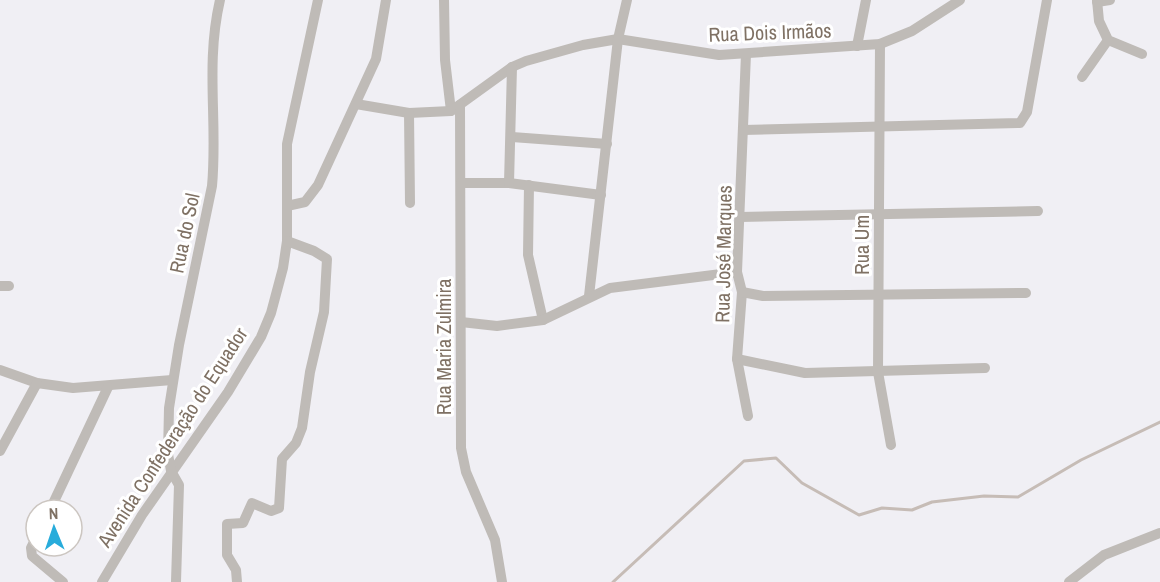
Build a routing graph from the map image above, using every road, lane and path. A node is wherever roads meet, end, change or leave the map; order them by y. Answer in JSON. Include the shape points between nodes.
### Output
{"nodes":[{"id":1,"x":220,"y":0,"type":"edge"},
{"id":2,"x":318,"y":0,"type":"edge"},
{"id":3,"x":386,"y":0,"type":"edge"},
{"id":4,"x":444,"y":0,"type":"edge"},
{"id":5,"x":627,"y":0,"type":"edge"},
{"id":6,"x":866,"y":0,"type":"edge"},
{"id":7,"x":960,"y":0,"type":"edge"},
{"id":8,"x":1047,"y":0,"type":"edge"},
{"id":9,"x":1110,"y":0,"type":"edge"},
{"id":10,"x":1097,"y":1,"type":"edge"},
{"id":11,"x":618,"y":39,"type":"junction"},
{"id":12,"x":1108,"y":40,"type":"junction"},
{"id":13,"x":880,"y":44,"type":"junction"},
{"id":14,"x":856,"y":46,"type":"junction"},
{"id":15,"x":746,"y":54,"type":"junction"},
{"id":16,"x":1142,"y":54,"type":"dead end"},
{"id":17,"x":512,"y":67,"type":"junction"},
{"id":18,"x":1082,"y":77,"type":"dead end"},
{"id":19,"x":356,"y":104,"type":"junction"},
{"id":20,"x":456,"y":108,"type":"junction"},
{"id":21,"x":408,"y":113,"type":"junction"},
{"id":22,"x":880,"y":128,"type":"junction"},
{"id":23,"x":743,"y":130,"type":"junction"},
{"id":24,"x":512,"y":137,"type":"junction"},
{"id":25,"x":607,"y":144,"type":"junction"},
{"id":26,"x":461,"y":183,"type":"junction"},
{"id":27,"x":509,"y":183,"type":"junction"},
{"id":28,"x":529,"y":185,"type":"junction"},
{"id":29,"x":601,"y":195,"type":"junction"},
{"id":30,"x":410,"y":203,"type":"dead end"},
{"id":31,"x":287,"y":206,"type":"junction"},
{"id":32,"x":1038,"y":211,"type":"dead end"},
{"id":33,"x":879,"y":214,"type":"junction"},
{"id":34,"x":740,"y":217,"type":"junction"},
{"id":35,"x":287,"y":241,"type":"junction"},
{"id":36,"x":737,"y":272,"type":"junction"},
{"id":37,"x":742,"y":292,"type":"junction"},
{"id":38,"x":1026,"y":292,"type":"dead end"},
{"id":39,"x":879,"y":295,"type":"junction"},
{"id":40,"x":589,"y":297,"type":"junction"},
{"id":41,"x":543,"y":320,"type":"junction"},
{"id":42,"x":461,"y":322,"type":"junction"},
{"id":43,"x":737,"y":359,"type":"junction"},
{"id":44,"x":985,"y":368,"type":"dead end"},
{"id":45,"x":0,"y":370,"type":"edge"},
{"id":46,"x":878,"y":372,"type":"junction"},
{"id":47,"x":172,"y":380,"type":"junction"},
{"id":48,"x":37,"y":383,"type":"junction"},
{"id":49,"x":108,"y":387,"type":"junction"},
{"id":50,"x":748,"y":417,"type":"dead end"},
{"id":51,"x":891,"y":445,"type":"dead end"},
{"id":52,"x":0,"y":451,"type":"edge"},
{"id":53,"x":171,"y":471,"type":"junction"},
{"id":54,"x":56,"y":498,"type":"edge"},
{"id":55,"x":1160,"y":533,"type":"edge"},
{"id":56,"x":34,"y":558,"type":"edge"},
{"id":57,"x":63,"y":582,"type":"edge"},
{"id":58,"x":102,"y":582,"type":"edge"},
{"id":59,"x":177,"y":582,"type":"edge"},
{"id":60,"x":237,"y":582,"type":"edge"},
{"id":61,"x":502,"y":582,"type":"edge"},
{"id":62,"x":1069,"y":582,"type":"edge"}],
"edges":[{"from":1,"to":47,"type":"street","name":"Rua do Sol","via":[[210,73],[212,186]]},
{"from":2,"to":31,"type":"street","name":"Avenida Confederação do Equador","via":[[287,144]]},
{"from":3,"to":19,"type":"street","via":[[376,59]]},
{"from":4,"to":20,"type":"street","name":"Rua Maria Zulmira","via":[[445,60]]},
{"from":5,"to":11,"type":"street"},
{"from":6,"to":14,"type":"street"},
{"from":7,"to":13,"type":"street","name":"Rua Dois Irmãos","via":[[912,31]]},
{"from":8,"to":22,"type":"street","via":[[1024,119],[1017,124]]},
{"from":9,"to":10,"type":"street"},
{"from":10,"to":12,"type":"street","via":[[1099,21]]},
{"from":11,"to":15,"type":"street","name":"Rua Dois Irmãos","via":[[702,54]]},
{"from":11,"to":17,"type":"street","name":"Rua Dois Irmãos","via":[[555,52]]},
{"from":11,"to":25,"type":"street"},
{"from":12,"to":16,"type":"street"},
{"from":12,"to":18,"type":"street"},
{"from":13,"to":14,"type":"street","name":"Rua Dois Irmãos"},
{"from":13,"to":22,"type":"street","name":"Rua Um"},
{"from":14,"to":15,"type":"street","name":"Rua Dois Irmãos"},
{"from":15,"to":23,"type":"street","name":"Rua José Marques"},
{"from":17,"to":20,"type":"street","name":"Rua Dois Irmãos"},
{"from":17,"to":24,"type":"street"},
{"from":19,"to":21,"type":"street"},
{"from":19,"to":31,"type":"street","via":[[314,192],[304,202]]},
{"from":20,"to":21,"type":"street"},
{"from":20,"to":26,"type":"street","name":"Rua Maria Zulmira"},
{"from":21,"to":30,"type":"street"},
{"from":22,"to":23,"type":"street"},
{"from":22,"to":33,"type":"street","name":"Rua Um"},
{"from":23,"to":34,"type":"street","name":"Rua José Marques"},
{"from":24,"to":25,"type":"street"},
{"from":24,"to":27,"type":"street"},
{"from":25,"to":29,"type":"street"},
{"from":26,"to":27,"type":"street"},
{"from":26,"to":42,"type":"street","name":"Rua Maria Zulmira"},
{"from":27,"to":28,"type":"street"},
{"from":28,"to":29,"type":"street"},
{"from":28,"to":41,"type":"street","via":[[528,255]]},
{"from":29,"to":40,"type":"street"},
{"from":31,"to":35,"type":"street","name":"Avenida Confederação do Equador"},
{"from":32,"to":33,"type":"street"},
{"from":33,"to":34,"type":"street"},
{"from":33,"to":39,"type":"street","name":"Rua Um"},
{"from":34,"to":36,"type":"street","name":"Rua José Marques"},
{"from":35,"to":53,"type":"street","name":"Avenida Confederação do Equador","via":[[280,279],[261,337],[213,415]]},
{"from":35,"to":60,"type":"street","via":[[322,255],[328,265],[321,330],[301,434],[281,464],[279,508],[274,512],[251,504],[243,523],[230,522],[226,532],[227,555],[236,570]]},
{"from":36,"to":37,"type":"street","name":"Rua José Marques"},
{"from":36,"to":40,"type":"street","via":[[620,286]]},
{"from":37,"to":39,"type":"street","via":[[763,296]]},
{"from":37,"to":43,"type":"street","name":"Rua José Marques"},
{"from":38,"to":39,"type":"street"},
{"from":39,"to":46,"type":"street","name":"Rua Um"},
{"from":40,"to":41,"type":"street"},
{"from":41,"to":42,"type":"street","via":[[497,326]]},
{"from":42,"to":61,"type":"street","name":"Rua Maria Zulmira","via":[[463,462],[489,521]]},
{"from":43,"to":46,"type":"street","via":[[806,373]]},
{"from":43,"to":50,"type":"street","name":"Rua José Marques"},
{"from":44,"to":46,"type":"street"},
{"from":45,"to":48,"type":"street"},
{"from":46,"to":51,"type":"street","name":"Rua Um"},
{"from":47,"to":49,"type":"street"},
{"from":47,"to":53,"type":"street","name":"Rua do Sol","via":[[167,435]]},
{"from":48,"to":49,"type":"street"},
{"from":48,"to":52,"type":"street"},
{"from":49,"to":54,"type":"street"},
{"from":53,"to":58,"type":"street","name":"Avenida Confederação do Equador"},
{"from":53,"to":59,"type":"street","name":"Rua do Sol","via":[[179,485]]},
{"from":55,"to":62,"type":"street","via":[[1104,555]]},
{"from":56,"to":57,"type":"street"}]}
